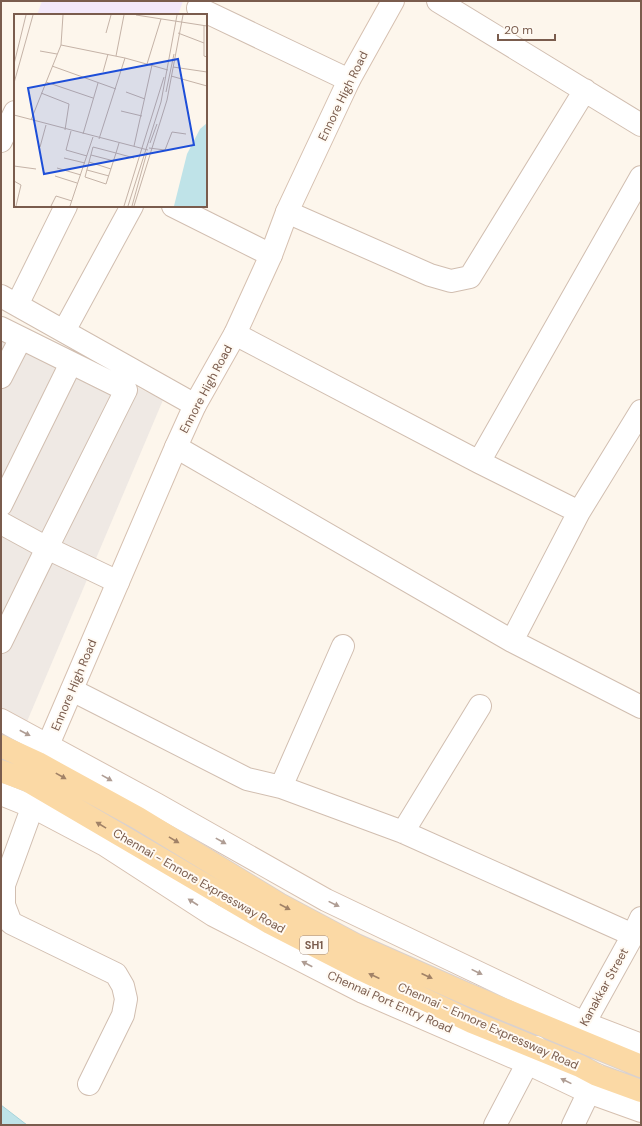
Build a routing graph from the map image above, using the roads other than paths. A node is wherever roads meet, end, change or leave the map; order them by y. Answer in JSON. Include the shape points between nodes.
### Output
{"nodes":[{"id":1,"x":393,"y":1,"type":"edge"},
{"id":2,"x":438,"y":1,"type":"edge"},
{"id":3,"x":198,"y":8,"type":"dead end"},
{"id":4,"x":349,"y":80,"type":"junction"},
{"id":5,"x":585,"y":90,"type":"junction"},
{"id":6,"x":14,"y":114,"type":"edge"},
{"id":7,"x":641,"y":125,"type":"edge"},
{"id":8,"x":1,"y":141,"type":"edge"},
{"id":9,"x":641,"y":177,"type":"edge"},
{"id":10,"x":65,"y":207,"type":"edge"},
{"id":11,"x":131,"y":207,"type":"edge"},
{"id":12,"x":175,"y":207,"type":"edge"},
{"id":13,"x":287,"y":212,"type":"junction"},
{"id":14,"x":271,"y":255,"type":"junction"},
{"id":15,"x":9,"y":300,"type":"edge"},
{"id":16,"x":1,"y":328,"type":"edge"},
{"id":17,"x":64,"y":331,"type":"junction"},
{"id":18,"x":235,"y":334,"type":"junction"},
{"id":19,"x":21,"y":338,"type":"junction"},
{"id":20,"x":71,"y":363,"type":"junction"},
{"id":21,"x":1,"y":377,"type":"edge"},
{"id":22,"x":195,"y":406,"type":"junction"},
{"id":23,"x":641,"y":411,"type":"edge"},
{"id":24,"x":176,"y":447,"type":"junction"},
{"id":25,"x":479,"y":462,"type":"junction"},
{"id":26,"x":1,"y":505,"type":"edge"},
{"id":27,"x":579,"y":512,"type":"junction"},
{"id":28,"x":1,"y":523,"type":"edge"},
{"id":29,"x":47,"y":548,"type":"junction"},
{"id":30,"x":118,"y":582,"type":"junction"},
{"id":31,"x":512,"y":641,"type":"junction"},
{"id":32,"x":1,"y":642,"type":"edge"},
{"id":33,"x":343,"y":646,"type":"dead end"},
{"id":34,"x":72,"y":690,"type":"junction"},
{"id":35,"x":480,"y":706,"type":"dead end"},
{"id":36,"x":641,"y":707,"type":"edge"},
{"id":37,"x":1,"y":720,"type":"edge"},
{"id":38,"x":1,"y":746,"type":"edge"},
{"id":39,"x":1,"y":770,"type":"edge"},
{"id":40,"x":37,"y":777,"type":"junction"},
{"id":41,"x":280,"y":787,"type":"junction"},
{"id":42,"x":1,"y":794,"type":"edge"},
{"id":43,"x":403,"y":832,"type":"junction"},
{"id":44,"x":637,"y":927,"type":"edge"},
{"id":45,"x":580,"y":1031,"type":"junction"},
{"id":46,"x":641,"y":1046,"type":"edge"},
{"id":47,"x":532,"y":1055,"type":"junction"},
{"id":48,"x":641,"y":1066,"type":"edge"},
{"id":49,"x":89,"y":1084,"type":"dead end"},
{"id":50,"x":593,"y":1084,"type":"junction"},
{"id":51,"x":641,"y":1091,"type":"edge"},
{"id":52,"x":641,"y":1111,"type":"edge"},
{"id":53,"x":495,"y":1125,"type":"edge"},
{"id":54,"x":573,"y":1125,"type":"edge"}],
"edges":[{"from":1,"to":4,"type":"street","name":"Ennore High Road"},
{"from":2,"to":5,"type":"street"},
{"from":3,"to":4,"type":"street"},
{"from":4,"to":13,"type":"street","name":"Ennore High Road"},
{"from":5,"to":7,"type":"street"},
{"from":5,"to":13,"type":"street","via":[[470,277],[451,282],[430,275]]},
{"from":6,"to":8,"type":"street"},
{"from":9,"to":25,"type":"street"},
{"from":10,"to":15,"type":"street"},
{"from":11,"to":17,"type":"street"},
{"from":12,"to":14,"type":"street"},
{"from":13,"to":14,"type":"street","name":"Ennore High Road"},
{"from":14,"to":18,"type":"street","name":"Ennore High Road"},
{"from":15,"to":17,"type":"street"},
{"from":16,"to":19,"type":"street"},
{"from":17,"to":22,"type":"street"},
{"from":18,"to":22,"type":"street","name":"Ennore High Road"},
{"from":18,"to":25,"type":"street"},
{"from":19,"to":20,"type":"street"},
{"from":19,"to":21,"type":"street"},
{"from":20,"to":26,"type":"street"},
{"from":20,"to":29,"type":"street","via":[[126,390]]},
{"from":22,"to":24,"type":"street","name":"Ennore High Road"},
{"from":23,"to":27,"type":"street"},
{"from":24,"to":30,"type":"street","name":"Ennore High Road"},
{"from":24,"to":31,"type":"street"},
{"from":25,"to":27,"type":"street"},
{"from":27,"to":31,"type":"street"},
{"from":28,"to":29,"type":"street"},
{"from":29,"to":30,"type":"street"},
{"from":29,"to":32,"type":"street"},
{"from":30,"to":34,"type":"street","name":"Ennore High Road"},
{"from":31,"to":36,"type":"street"},
{"from":33,"to":41,"type":"street"},
{"from":34,"to":40,"type":"street","name":"Ennore High Road"},
{"from":34,"to":41,"type":"street","via":[[247,779]]},
{"from":35,"to":43,"type":"street"},
{"from":37,"to":40,"type":"street","one_way":true},
{"from":38,"to":40,"type":"main road","name":"Chennai - Ennore Expressway Road","number":"SH1"},
{"from":39,"to":40,"type":"main road","name":"Chennai - Ennore Expressway Road","number":"SH1"},
{"from":40,"to":42,"type":"street"},
{"from":40,"to":45,"type":"main road","name":"Chennai - Ennore Expressway Road","number":"SH1","one_way":true,"via":[[138,818],[279,904],[356,945],[467,994]]},
{"from":47,"to":40,"type":"main road","name":"Chennai - Ennore Expressway Road","number":"SH1","one_way":true,"via":[[472,1022],[270,923]]},
{"from":40,"to":49,"type":"street","name":"Ennore High Road","via":[[4,885],[4,905],[11,924],[116,974],[123,986],[126,999],[123,1015]]},
{"from":41,"to":43,"type":"street"},
{"from":43,"to":44,"type":"street"},
{"from":44,"to":45,"type":"street","name":"Kanakkar Street"},
{"from":45,"to":46,"type":"street"},
{"from":45,"to":48,"type":"main road","name":"Chennai - Ennore Expressway Road","number":"SH1"},
{"from":50,"to":47,"type":"main road","name":"Chennai - Ennore Expressway Road","number":"SH1","one_way":true,"via":[[580,1066]]},
{"from":47,"to":53,"type":"street"},
{"from":50,"to":51,"type":"main road","name":"Chennai - Ennore Expressway Road","number":"SH1"},
{"from":50,"to":52,"type":"street"},
{"from":50,"to":54,"type":"street"}]}
